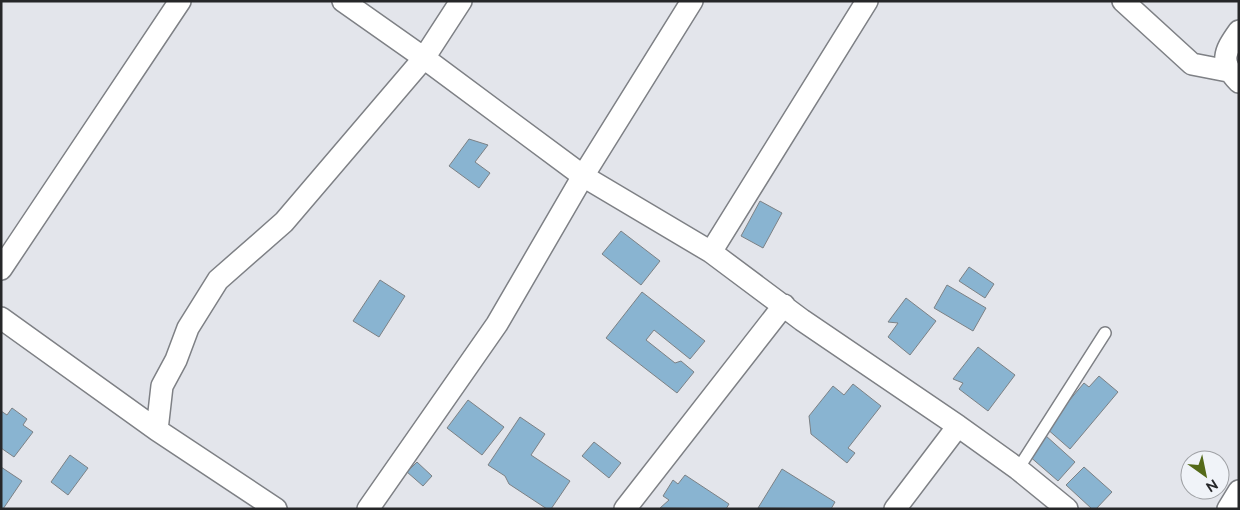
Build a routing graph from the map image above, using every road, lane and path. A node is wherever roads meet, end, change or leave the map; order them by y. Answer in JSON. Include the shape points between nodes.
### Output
{"nodes":[{"id":1,"x":180,"y":1,"type":"edge"},
{"id":2,"x":343,"y":1,"type":"edge"},
{"id":3,"x":461,"y":1,"type":"edge"},
{"id":4,"x":692,"y":1,"type":"edge"},
{"id":5,"x":868,"y":1,"type":"edge"},
{"id":6,"x":1123,"y":1,"type":"edge"},
{"id":7,"x":1239,"y":31,"type":"edge"},
{"id":8,"x":424,"y":58,"type":"junction"},
{"id":9,"x":1233,"y":76,"type":"edge"},
{"id":10,"x":583,"y":176,"type":"junction"},
{"id":11,"x":711,"y":252,"type":"junction"},
{"id":12,"x":1,"y":269,"type":"edge"},
{"id":13,"x":784,"y":305,"type":"junction"},
{"id":14,"x":1,"y":318,"type":"edge"},
{"id":15,"x":1105,"y":333,"type":"dead end"},
{"id":16,"x":958,"y":426,"type":"junction"},
{"id":17,"x":157,"y":430,"type":"junction"},
{"id":18,"x":1018,"y":469,"type":"junction"},
{"id":19,"x":1239,"y":491,"type":"edge"},
{"id":20,"x":276,"y":509,"type":"edge"},
{"id":21,"x":368,"y":509,"type":"edge"},
{"id":22,"x":625,"y":509,"type":"edge"},
{"id":23,"x":895,"y":509,"type":"edge"},
{"id":24,"x":1067,"y":509,"type":"edge"},
{"id":25,"x":1228,"y":509,"type":"edge"}],
"edges":[{"from":1,"to":12,"type":"street"},
{"from":2,"to":8,"type":"street"},
{"from":3,"to":8,"type":"street"},
{"from":4,"to":10,"type":"street"},
{"from":5,"to":11,"type":"street"},
{"from":6,"to":9,"type":"street","via":[[1192,64]]},
{"from":7,"to":9,"type":"street","via":[[1224,59]]},
{"from":8,"to":10,"type":"street"},
{"from":8,"to":17,"type":"street","via":[[284,222],[218,280],[188,328],[162,386]]},
{"from":10,"to":11,"type":"street"},
{"from":10,"to":21,"type":"street","via":[[498,324]]},
{"from":11,"to":13,"type":"street"},
{"from":13,"to":16,"type":"street"},
{"from":13,"to":22,"type":"street"},
{"from":14,"to":17,"type":"street"},
{"from":15,"to":18,"type":"lane"},
{"from":16,"to":18,"type":"street"},
{"from":16,"to":23,"type":"street"},
{"from":17,"to":20,"type":"street"},
{"from":18,"to":24,"type":"street"},
{"from":19,"to":25,"type":"street"}]}
